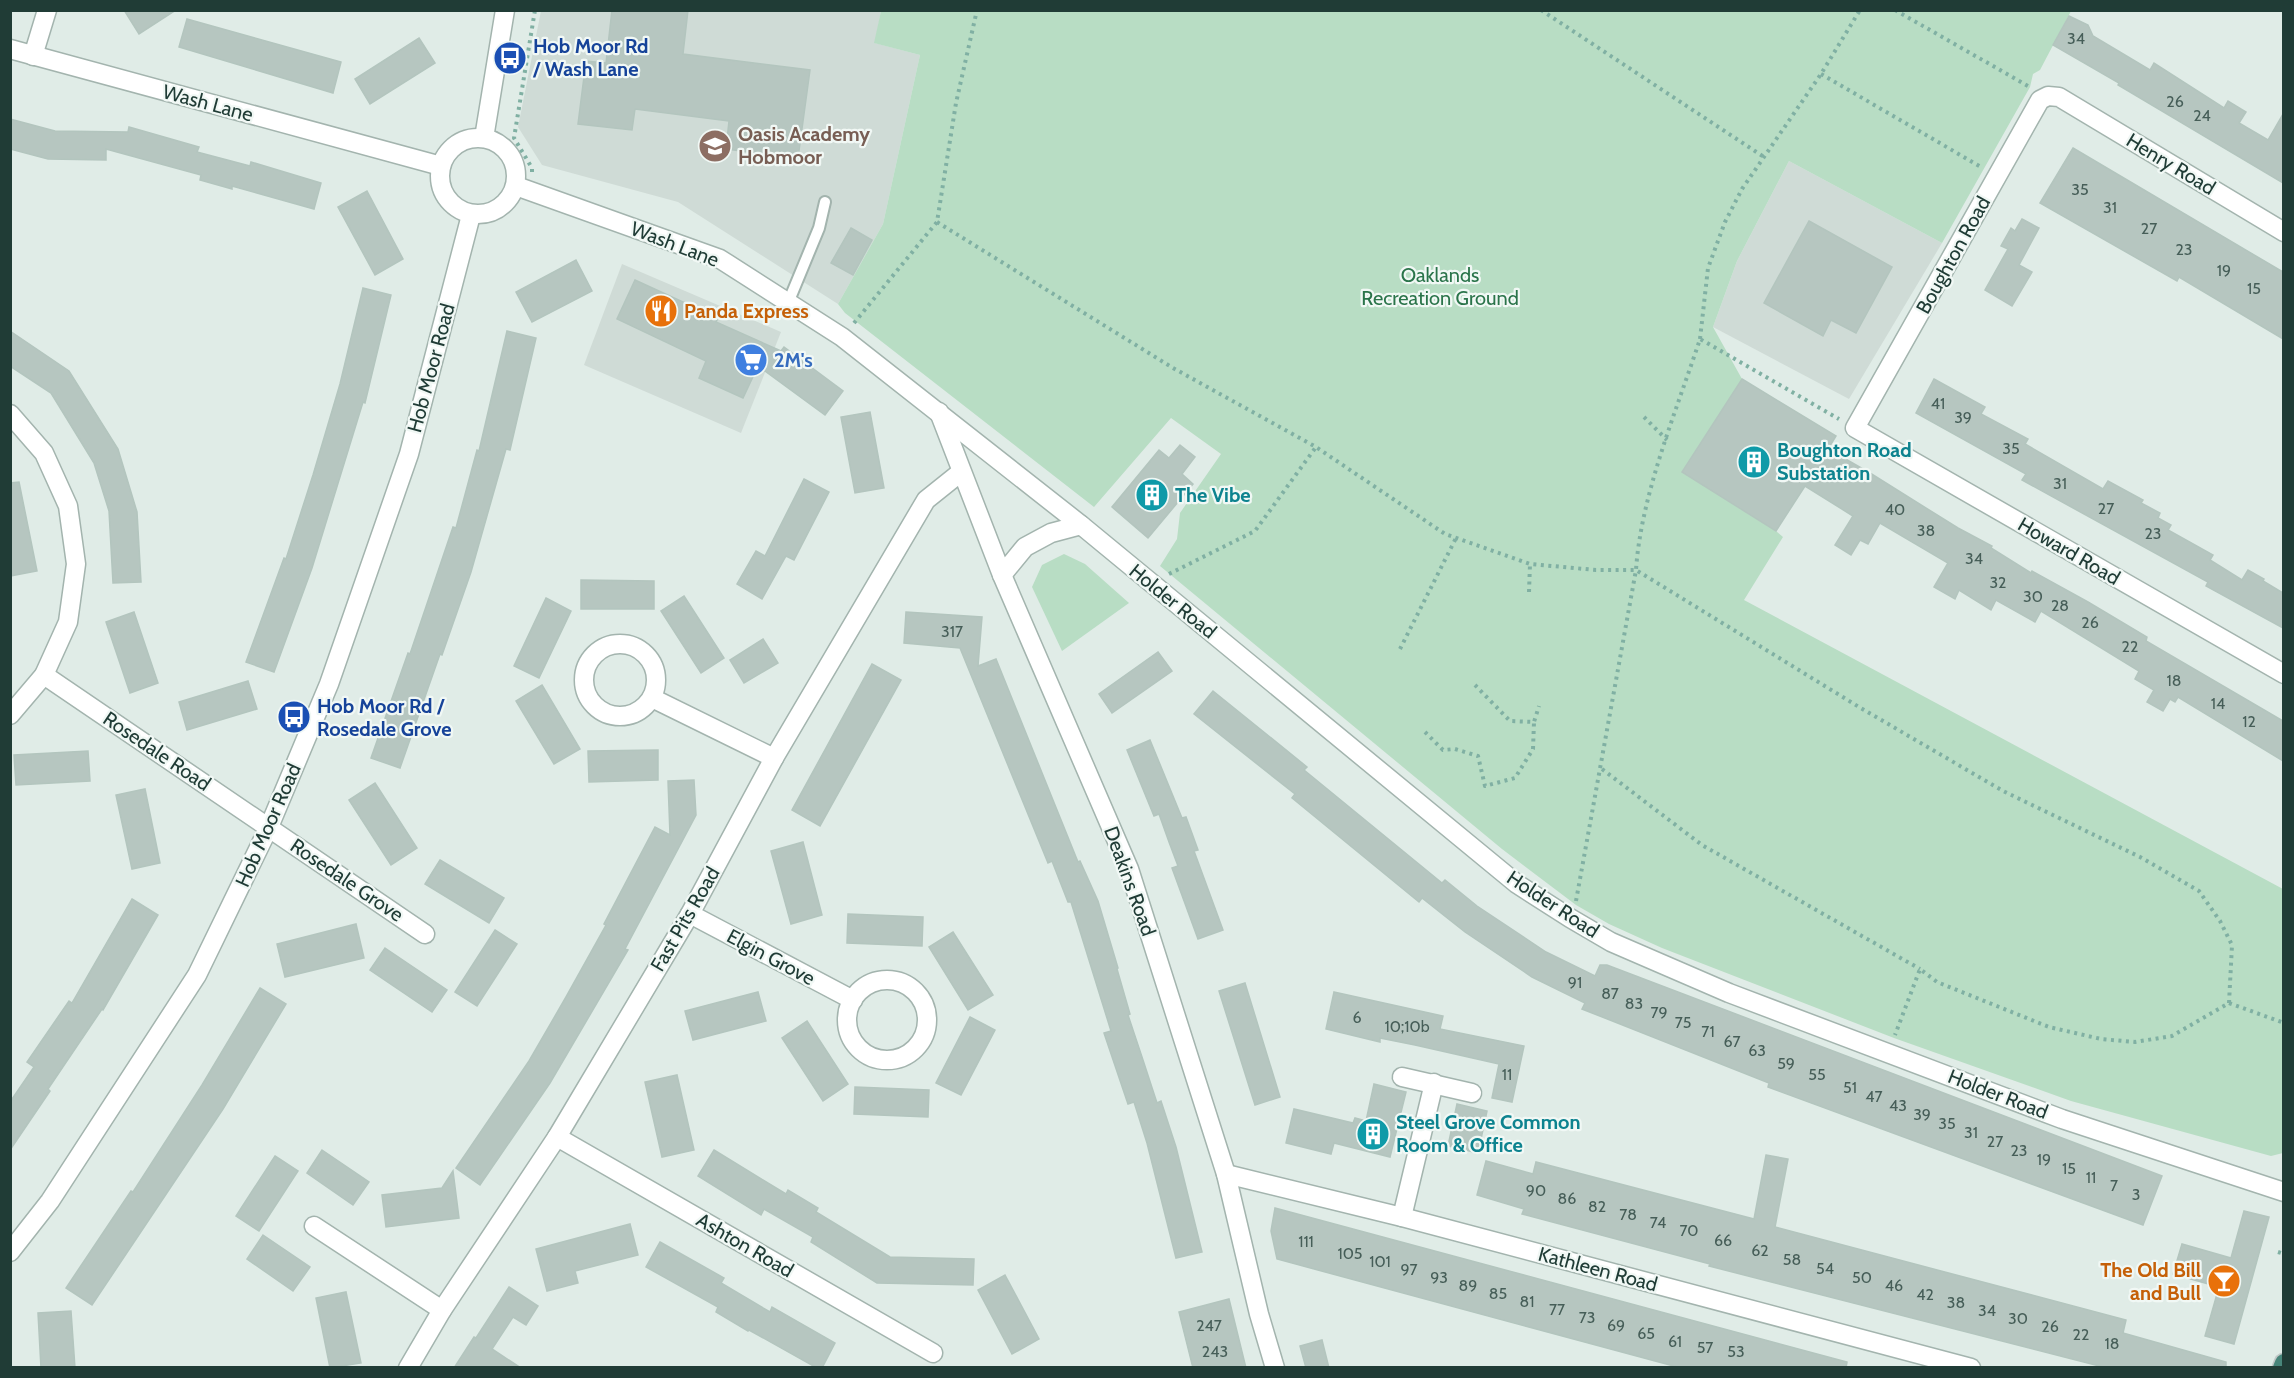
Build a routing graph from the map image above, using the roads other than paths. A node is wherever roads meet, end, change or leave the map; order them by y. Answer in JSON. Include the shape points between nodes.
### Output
{"nodes":[{"id":1,"x":47,"y":10,"type":"edge"},
{"id":2,"x":505,"y":10,"type":"edge"},
{"id":3,"x":10,"y":50,"type":"edge"},
{"id":4,"x":33,"y":56,"type":"junction"},
{"id":5,"x":2053,"y":96,"type":"joint"},
{"id":6,"x":484,"y":138,"type":"junction"},
{"id":7,"x":441,"y":166,"type":"junction"},
{"id":8,"x":524,"y":188,"type":"junction"},
{"id":9,"x":825,"y":202,"type":"dead end"},
{"id":10,"x":471,"y":215,"type":"junction"},
{"id":11,"x":2283,"y":232,"type":"edge"},
{"id":12,"x":788,"y":303,"type":"junction"},
{"id":13,"x":939,"y":412,"type":"junction"},
{"id":14,"x":10,"y":414,"type":"edge"},
{"id":15,"x":1856,"y":428,"type":"joint"},
{"id":16,"x":960,"y":472,"type":"junction"},
{"id":17,"x":1081,"y":525,"type":"junction"},
{"id":18,"x":1002,"y":575,"type":"junction"},
{"id":19,"x":2283,"y":674,"type":"edge"},
{"id":20,"x":44,"y":675,"type":"junction"},
{"id":21,"x":652,"y":698,"type":"junction"},
{"id":22,"x":10,"y":715,"type":"edge"},
{"id":23,"x":774,"y":758,"type":"junction"},
{"id":24,"x":270,"y":827,"type":"junction"},
{"id":25,"x":690,"y":914,"type":"junction"},
{"id":26,"x":425,"y":934,"type":"dead end"},
{"id":27,"x":853,"y":1000,"type":"junction"},
{"id":28,"x":1402,"y":1077,"type":"dead end"},
{"id":29,"x":1434,"y":1083,"type":"junction"},
{"id":30,"x":1472,"y":1093,"type":"dead end"},
{"id":31,"x":557,"y":1137,"type":"junction"},
{"id":32,"x":1226,"y":1174,"type":"junction"},
{"id":33,"x":2283,"y":1192,"type":"edge"},
{"id":34,"x":1402,"y":1217,"type":"junction"},
{"id":35,"x":314,"y":1226,"type":"dead end"},
{"id":36,"x":10,"y":1252,"type":"edge"},
{"id":37,"x":442,"y":1310,"type":"junction"},
{"id":38,"x":933,"y":1353,"type":"dead end"},
{"id":39,"x":2283,"y":1363,"type":"edge"},
{"id":40,"x":408,"y":1368,"type":"edge"},
{"id":41,"x":1275,"y":1368,"type":"edge"},
{"id":42,"x":1971,"y":1368,"type":"edge"},
{"id":43,"x":2282,"y":1368,"type":"edge"}],
"edges":[{"from":1,"to":4,"type":"street"},
{"from":2,"to":6,"type":"street"},
{"from":3,"to":4,"type":"street","name":"Wash Lane"},
{"from":4,"to":7,"type":"street","name":"Wash Lane"},
{"from":5,"to":11,"type":"street","name":"Henry Road"},
{"from":5,"to":15,"type":"street","name":"Boughton Road","via":[[2040,100]]},
{"from":6,"to":7,"type":"street","via":[[460,142],[444,157]]},
{"from":6,"to":8,"type":"street","via":[[510,153]]},
{"from":7,"to":10,"type":"street","via":[[440,183],[446,198],[455,208]]},
{"from":8,"to":10,"type":"street","via":[[496,211]]},
{"from":8,"to":12,"type":"street","name":"Wash Lane","via":[[720,259]]},
{"from":9,"to":12,"type":"lane","via":[[819,228]]},
{"from":10,"to":24,"type":"street","name":"Hob Moor Road","via":[[409,454],[328,684]]},
{"from":12,"to":13,"type":"street","name":"Wash Lane","via":[[842,337]]},
{"from":13,"to":16,"type":"street","name":"Deakins Road"},
{"from":13,"to":17,"type":"street","name":"Holder Road"},
{"from":14,"to":20,"type":"street","via":[[44,453],[68,506],[76,564],[68,622]]},
{"from":15,"to":19,"type":"street","name":"Howard Road"},
{"from":16,"to":18,"type":"street","name":"Deakins Road"},
{"from":16,"to":23,"type":"street","name":"Fast Pits Road","via":[[926,500]]},
{"from":17,"to":18,"type":"street","via":[[1051,533],[1025,547]]},
{"from":17,"to":33,"type":"street","name":"Holder Road","via":[[1517,884],[1611,942],[1729,993],[2062,1119]]},
{"from":18,"to":32,"type":"street","name":"Deakins Road","via":[[1130,869]]},
{"from":20,"to":22,"type":"street"},
{"from":20,"to":24,"type":"street","name":"Rosedale Road"},
{"from":21,"to":21,"type":"street","via":[[633,714],[609,716],[598,710],[584,689],[586,666],[593,656],[613,644],[636,648],[645,654],[656,675]]},
{"from":21,"to":23,"type":"street"},
{"from":23,"to":25,"type":"street","name":"Fast Pits Road"},
{"from":24,"to":26,"type":"street","name":"Rosedale Grove"},
{"from":24,"to":36,"type":"street","name":"Hob Moor Road","via":[[197,975],[50,1201]]},
{"from":25,"to":27,"type":"street","name":"Elgin Grove"},
{"from":25,"to":31,"type":"street","name":"Fast Pits Road"},
{"from":27,"to":27,"type":"street","via":[[848,1012],[849,1030],[858,1047],[868,1055],[886,1059],[905,1056],[924,1037],[927,1010],[921,998],[906,985],[886,980],[873,982]]},
{"from":28,"to":29,"type":"street"},
{"from":29,"to":30,"type":"street"},
{"from":29,"to":34,"type":"street"},
{"from":31,"to":37,"type":"street","name":"Fast Pits Road"},
{"from":31,"to":38,"type":"street","name":"Ashton Road"},
{"from":32,"to":34,"type":"street","name":"Kathleen Road"},
{"from":32,"to":41,"type":"street","name":"Deakins Road"},
{"from":34,"to":42,"type":"street","name":"Kathleen Road"},
{"from":35,"to":37,"type":"street"},
{"from":37,"to":40,"type":"street","name":"Fast Pits Road"},
{"from":39,"to":43,"type":"highway"}]}
